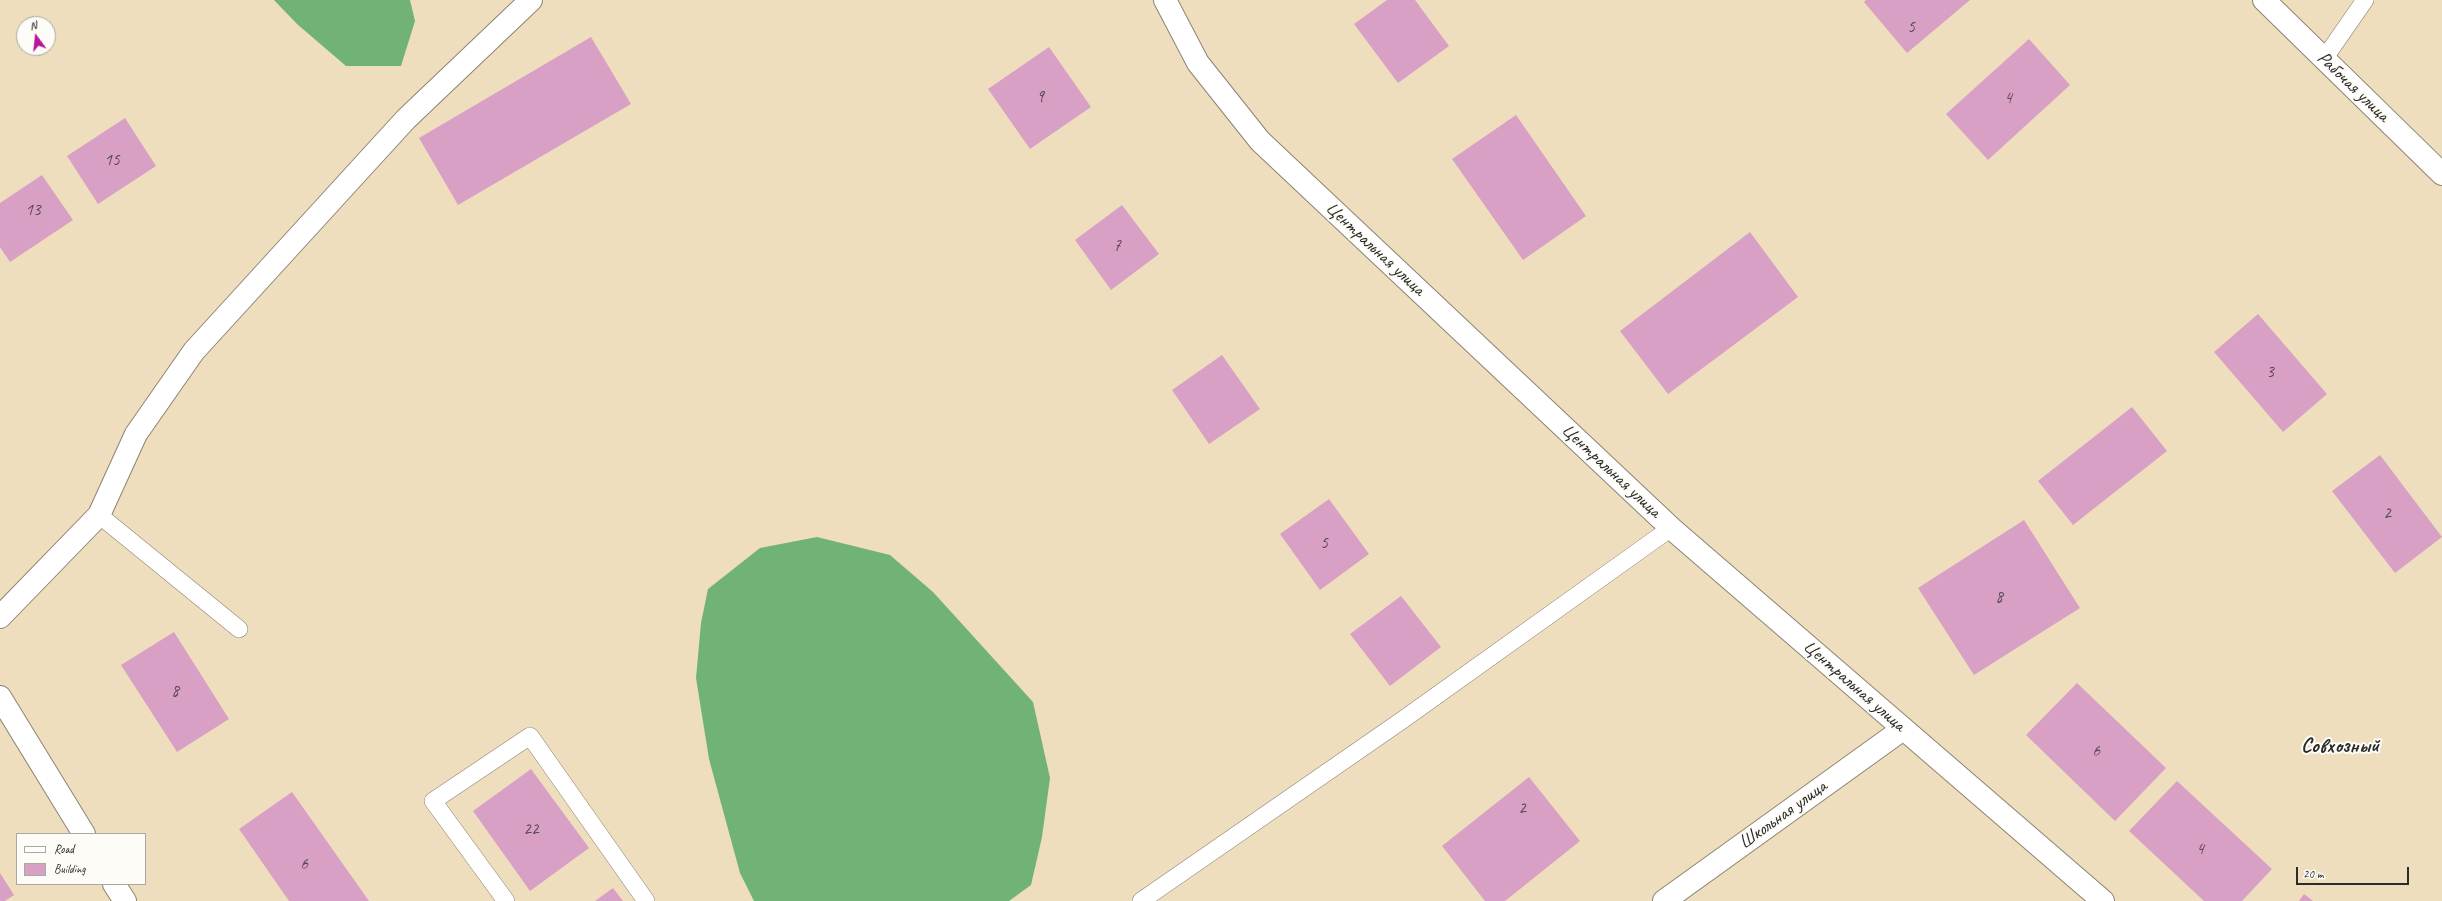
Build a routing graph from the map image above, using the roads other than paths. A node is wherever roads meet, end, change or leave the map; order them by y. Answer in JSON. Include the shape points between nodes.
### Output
{"nodes":[{"id":1,"x":531,"y":0,"type":"edge"},
{"id":2,"x":1165,"y":0,"type":"edge"},
{"id":3,"x":2264,"y":0,"type":"edge"},
{"id":4,"x":2365,"y":0,"type":"edge"},
{"id":5,"x":2324,"y":59,"type":"junction"},
{"id":6,"x":2442,"y":174,"type":"edge"},
{"id":7,"x":99,"y":515,"type":"junction"},
{"id":8,"x":1671,"y":528,"type":"junction"},
{"id":9,"x":0,"y":617,"type":"edge"},
{"id":10,"x":239,"y":629,"type":"dead end"},
{"id":11,"x":0,"y":697,"type":"edge"},
{"id":12,"x":1903,"y":729,"type":"junction"},
{"id":13,"x":83,"y":833,"type":"edge"},
{"id":14,"x":115,"y":885,"type":"edge"},
{"id":15,"x":125,"y":901,"type":"edge"},
{"id":16,"x":506,"y":901,"type":"edge"},
{"id":17,"x":646,"y":901,"type":"edge"},
{"id":18,"x":1141,"y":901,"type":"edge"},
{"id":19,"x":1664,"y":901,"type":"edge"},
{"id":20,"x":2103,"y":901,"type":"edge"}],
"edges":[{"from":1,"to":7,"type":"street","via":[[406,119],[194,351],[136,434]]},
{"from":2,"to":8,"type":"street","name":"Центральная улица","via":[[1198,64],[1260,141]]},
{"from":3,"to":5,"type":"street","name":"Рабочая улица"},
{"from":4,"to":5,"type":"lane"},
{"from":5,"to":6,"type":"street","name":"Рабочая улица"},
{"from":7,"to":9,"type":"street"},
{"from":7,"to":10,"type":"lane"},
{"from":8,"to":12,"type":"street","name":"Центральная улица"},
{"from":8,"to":18,"type":"lane","via":[[1401,721]]},
{"from":11,"to":13,"type":"street"},
{"from":12,"to":19,"type":"street","name":"Школьная улица"},
{"from":12,"to":20,"type":"street","name":"Центральная улица"},
{"from":14,"to":15,"type":"street"},
{"from":16,"to":17,"type":"lane","via":[[433,801],[530,736]]}]}
